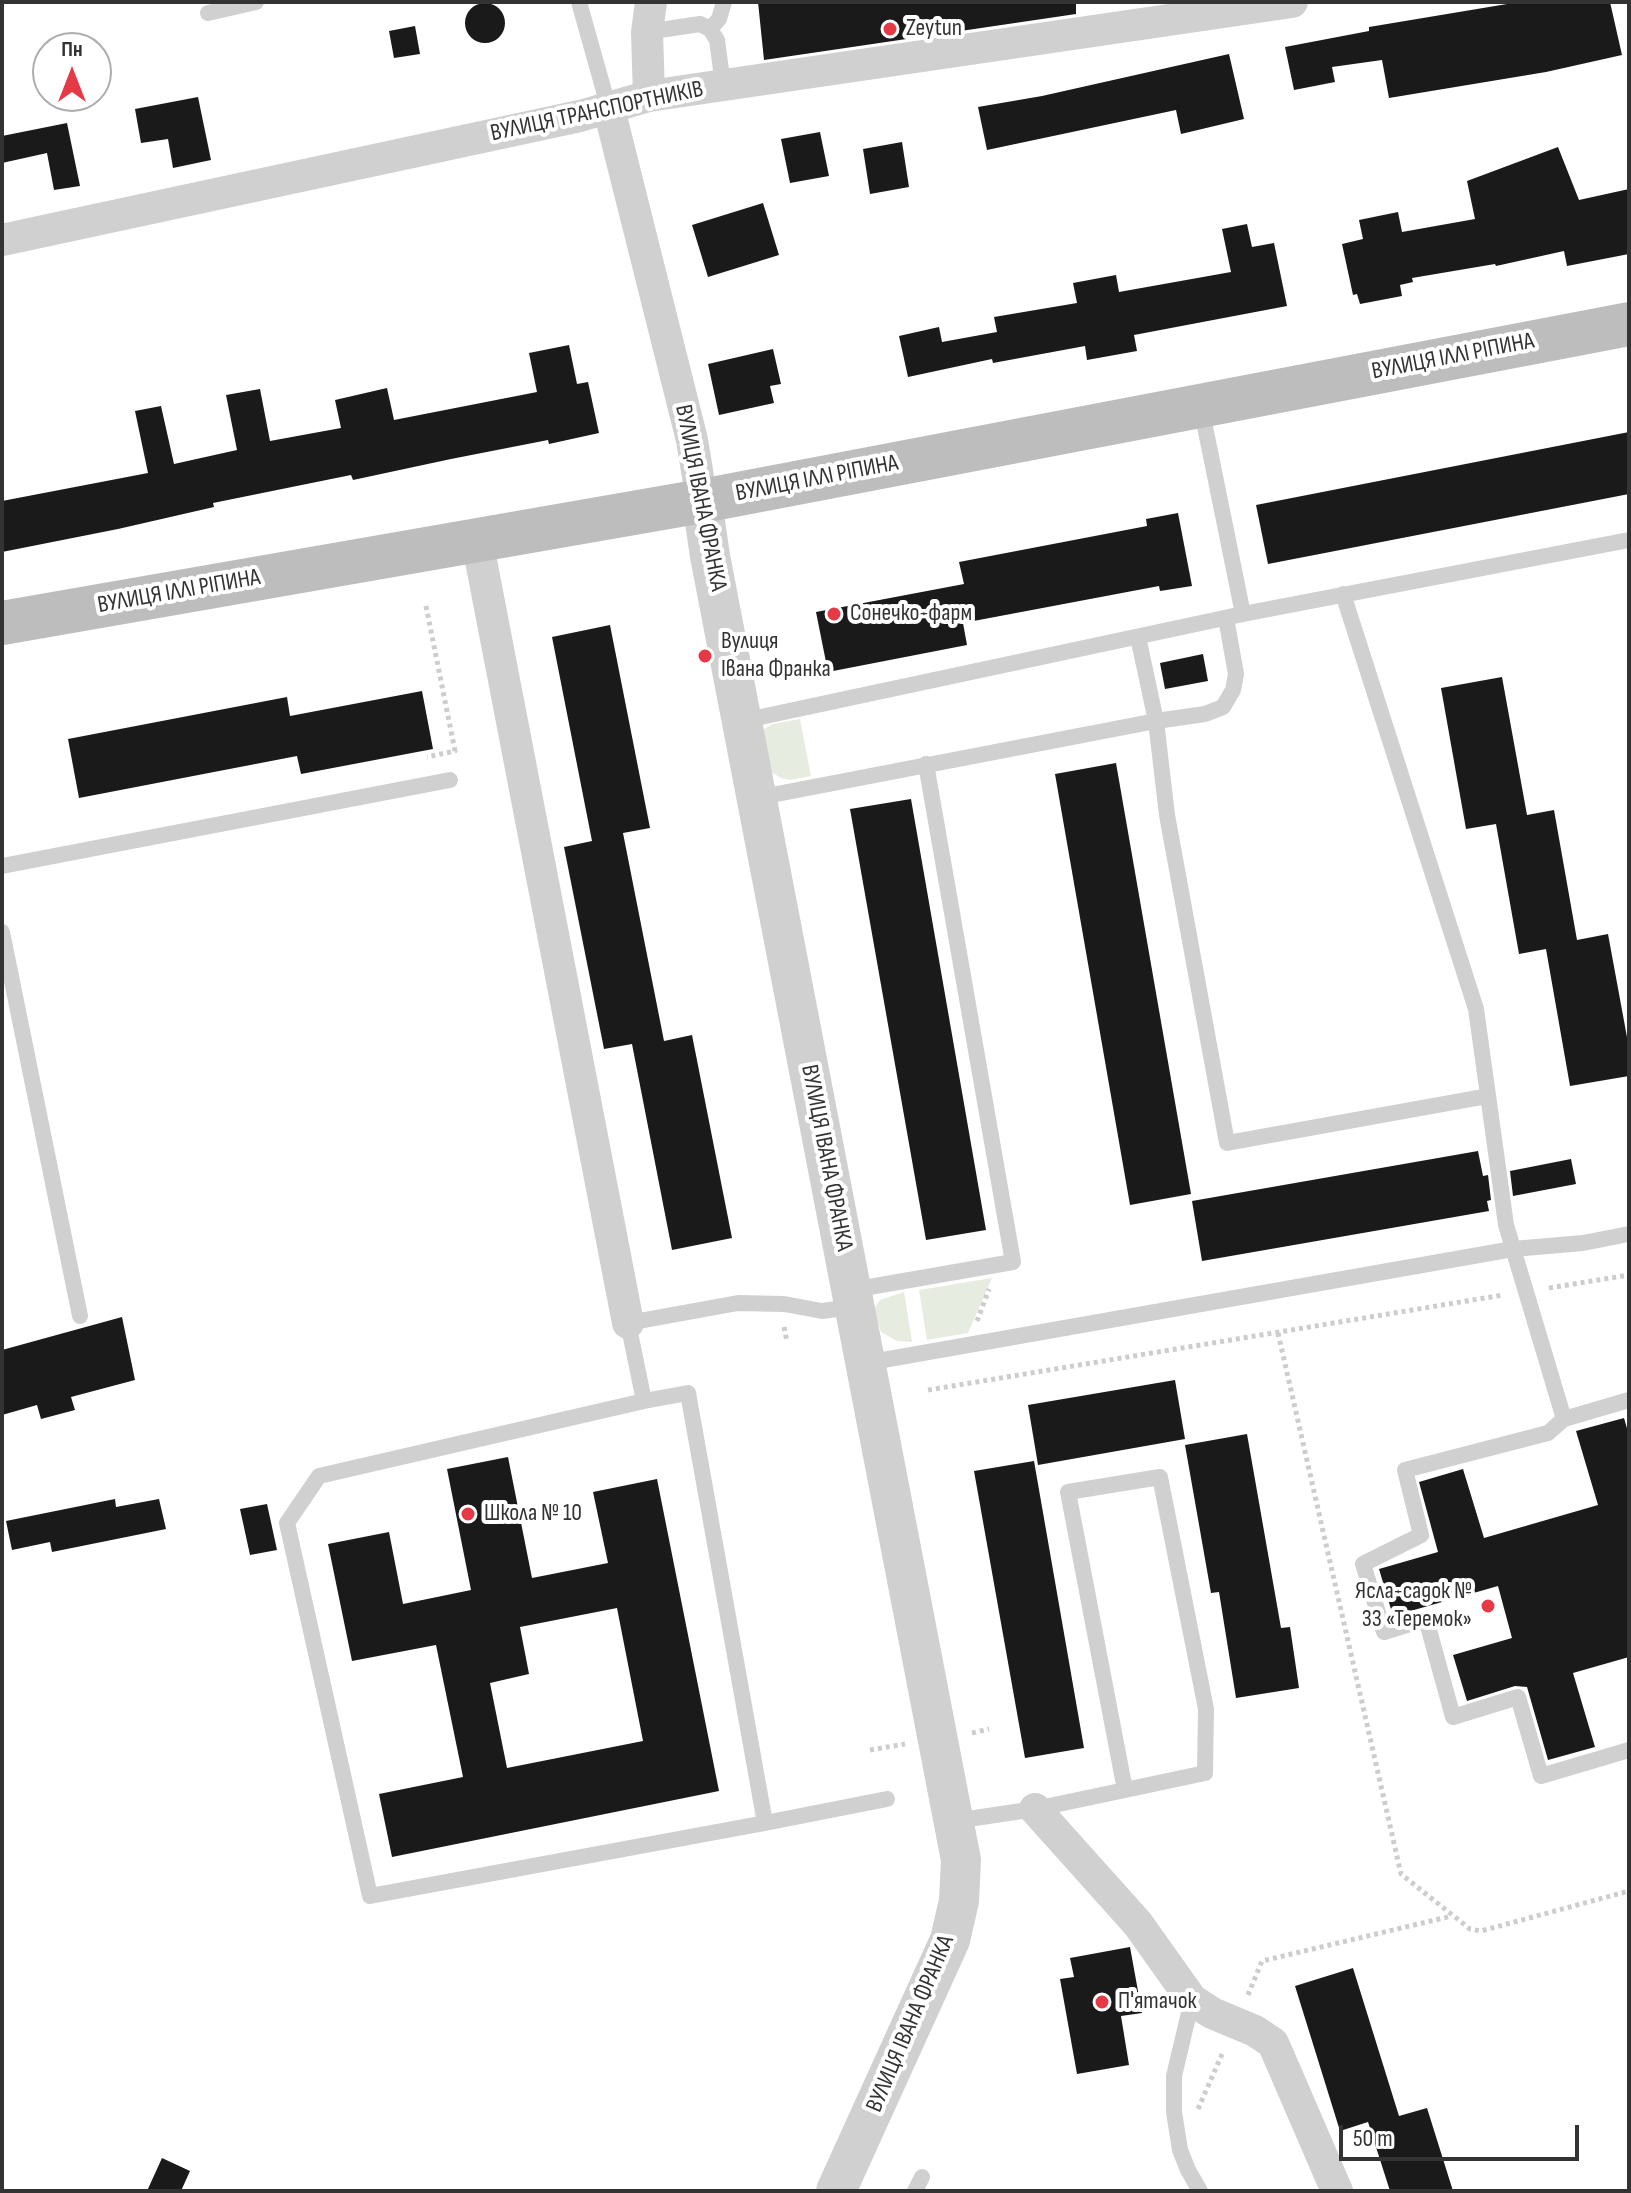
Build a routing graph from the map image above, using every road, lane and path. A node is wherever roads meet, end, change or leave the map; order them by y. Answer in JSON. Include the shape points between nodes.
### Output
{"nodes":[{"id":1,"x":256,"y":2,"type":"edge"},
{"id":2,"x":579,"y":2,"type":"edge"},
{"id":3,"x":724,"y":2,"type":"edge"},
{"id":4,"x":1292,"y":2,"type":"edge"},
{"id":5,"x":208,"y":13,"type":"dead end"},
{"id":6,"x":649,"y":17,"type":"edge"},
{"id":7,"x":710,"y":29,"type":"junction"},
{"id":8,"x":723,"y":85,"type":"junction"},
{"id":9,"x":649,"y":96,"type":"junction"},
{"id":10,"x":609,"y":109,"type":"junction"},
{"id":11,"x":2,"y":240,"type":"edge"},
{"id":12,"x":1629,"y":324,"type":"edge"},
{"id":13,"x":1201,"y":406,"type":"junction"},
{"id":14,"x":702,"y":501,"type":"junction"},
{"id":15,"x":477,"y":540,"type":"junction"},
{"id":16,"x":1629,"y":540,"type":"edge"},
{"id":17,"x":1343,"y":594,"type":"junction"},
{"id":18,"x":426,"y":606,"type":"dead end"},
{"id":19,"x":1243,"y":614,"type":"junction"},
{"id":20,"x":1226,"y":618,"type":"junction"},
{"id":21,"x":2,"y":623,"type":"edge"},
{"id":22,"x":1138,"y":637,"type":"junction"},
{"id":23,"x":742,"y":721,"type":"junction"},
{"id":24,"x":1156,"y":721,"type":"junction"},
{"id":25,"x":926,"y":764,"type":"junction"},
{"id":26,"x":450,"y":780,"type":"dead end"},
{"id":27,"x":422,"y":785,"type":"junction"},
{"id":28,"x":756,"y":798,"type":"junction"},
{"id":29,"x":2,"y":866,"type":"edge"},
{"id":30,"x":2,"y":932,"type":"edge"},
{"id":31,"x":1488,"y":1096,"type":"junction"},
{"id":32,"x":1629,"y":1234,"type":"edge"},
{"id":33,"x":1513,"y":1249,"type":"junction"},
{"id":34,"x":1629,"y":1275,"type":"edge"},
{"id":35,"x":994,"y":1278,"type":"dead end"},
{"id":36,"x":1527,"y":1292,"type":"junction"},
{"id":37,"x":854,"y":1298,"type":"junction"},
{"id":38,"x":80,"y":1316,"type":"dead end"},
{"id":39,"x":628,"y":1323,"type":"junction"},
{"id":40,"x":972,"y":1333,"type":"dead end"},
{"id":41,"x":1278,"y":1333,"type":"junction"},
{"id":42,"x":866,"y":1363,"type":"junction"},
{"id":43,"x":928,"y":1390,"type":"dead end"},
{"id":44,"x":1629,"y":1400,"type":"edge"},
{"id":45,"x":644,"y":1401,"type":"junction"},
{"id":46,"x":1564,"y":1419,"type":"junction"},
{"id":47,"x":910,"y":1744,"type":"dead end"},
{"id":48,"x":870,"y":1750,"type":"dead end"},
{"id":49,"x":1629,"y":1750,"type":"edge"},
{"id":50,"x":1125,"y":1790,"type":"junction"},
{"id":51,"x":887,"y":1799,"type":"dead end"},
{"id":52,"x":1035,"y":1809,"type":"junction"},
{"id":53,"x":955,"y":1821,"type":"junction"},
{"id":54,"x":765,"y":1823,"type":"junction"},
{"id":55,"x":1629,"y":1891,"type":"edge"},
{"id":56,"x":1452,"y":1916,"type":"junction"},
{"id":57,"x":1192,"y":2000,"type":"junction"},
{"id":58,"x":1236,"y":2022,"type":"junction"},
{"id":59,"x":1180,"y":2150,"type":"junction"},
{"id":60,"x":836,"y":2191,"type":"edge"},
{"id":61,"x":1200,"y":2191,"type":"edge"},
{"id":62,"x":1337,"y":2191,"type":"edge"}],
"edges":[{"from":1,"to":5,"type":"lane"},
{"from":2,"to":10,"type":"lane"},
{"from":3,"to":7,"type":"lane"},
{"from":4,"to":8,"type":"street","name":"ВУЛИЦЯ ТРАНСПОРТНИКІВ"},
{"from":6,"to":7,"type":"lane"},
{"from":6,"to":9,"type":"street"},
{"from":7,"to":8,"type":"lane","via":[[717,40]]},
{"from":8,"to":9,"type":"street","name":"ВУЛИЦЯ ТРАНСПОРТНИКІВ"},
{"from":9,"to":10,"type":"street","name":"ВУЛИЦЯ ТРАНСПОРТНИКІВ"},
{"from":10,"to":11,"type":"street","name":"ВУЛИЦЯ ТРАНСПОРТНИКІВ"},
{"from":10,"to":14,"type":"street","name":"ВУЛИЦЯ ІВАНА ФРАНКА","via":[[692,440]]},
{"from":12,"to":13,"type":"main road","name":"ВУЛИЦЯ ІЛЛІ РІПИНА"},
{"from":13,"to":14,"type":"main road","name":"ВУЛИЦЯ ІЛЛІ РІПИНА"},
{"from":13,"to":19,"type":"lane"},
{"from":14,"to":15,"type":"main road","name":"ВУЛИЦЯ ІЛЛІ РІПИНА"},
{"from":14,"to":23,"type":"street","name":"ВУЛИЦЯ ІВАНА ФРАНКА"},
{"from":15,"to":21,"type":"main road","name":"ВУЛИЦЯ ІЛЛІ РІПИНА"},
{"from":15,"to":39,"type":"street"},
{"from":16,"to":17,"type":"lane"},
{"from":17,"to":19,"type":"lane"},
{"from":17,"to":31,"type":"lane","via":[[1476,1009]]},
{"from":18,"to":27,"type":"path","via":[[455,751],[417,759]]},
{"from":19,"to":20,"type":"lane"},
{"from":20,"to":22,"type":"lane"},
{"from":20,"to":24,"type":"lane","via":[[1236,674],[1223,707]]},
{"from":22,"to":23,"type":"lane"},
{"from":22,"to":24,"type":"lane"},
{"from":23,"to":28,"type":"street","name":"ВУЛИЦЯ ІВАНА ФРАНКА"},
{"from":24,"to":25,"type":"lane"},
{"from":24,"to":31,"type":"lane","via":[[1167,815],[1227,1143]]},
{"from":25,"to":28,"type":"lane"},
{"from":25,"to":37,"type":"lane","via":[[1013,1262]]},
{"from":26,"to":27,"type":"lane"},
{"from":27,"to":29,"type":"lane"},
{"from":28,"to":37,"type":"street","name":"ВУЛИЦЯ ІВАНА ФРАНКА"},
{"from":30,"to":38,"type":"lane"},
{"from":31,"to":33,"type":"lane"},
{"from":32,"to":33,"type":"lane"},
{"from":33,"to":36,"type":"lane"},
{"from":33,"to":42,"type":"lane"},
{"from":34,"to":36,"type":"path"},
{"from":35,"to":40,"type":"path"},
{"from":36,"to":41,"type":"path"},
{"from":36,"to":46,"type":"lane"},
{"from":37,"to":39,"type":"lane","via":[[822,1311],[738,1303]]},
{"from":37,"to":42,"type":"street","name":"ВУЛИЦЯ ІВАНА ФРАНКА"},
{"from":39,"to":45,"type":"lane"},
{"from":41,"to":43,"type":"path"},
{"from":41,"to":56,"type":"path","via":[[1401,1874]]},
{"from":42,"to":53,"type":"street","name":"ВУЛИЦЯ ІВАНА ФРАНКА"},
{"from":44,"to":46,"type":"lane"},
{"from":45,"to":54,"type":"lane","via":[[688,1393]]},
{"from":45,"to":54,"type":"lane","via":[[319,1476],[287,1523],[370,1896]]},
{"from":46,"to":49,"type":"lane","via":[[1548,1433],[1405,1470],[1421,1535],[1363,1564],[1384,1632],[1426,1619],[1453,1717],[1518,1697],[1541,1776]]},
{"from":47,"to":48,"type":"path"},
{"from":50,"to":50,"type":"lane","via":[[1205,1773],[1206,1709],[1160,1477],[1068,1492]]},
{"from":50,"to":52,"type":"lane"},
{"from":51,"to":54,"type":"lane"},
{"from":52,"to":53,"type":"lane"},
{"from":52,"to":57,"type":"street","via":[[1138,1924]]},
{"from":53,"to":60,"type":"street","name":"ВУЛИЦЯ ІВАНА ФРАНКА","via":[[959,1901],[950,1940]]},
{"from":55,"to":56,"type":"path","via":[[1493,1929],[1470,1929]]},
{"from":56,"to":58,"type":"path","via":[[1262,1961]]},
{"from":57,"to":58,"type":"street"},
{"from":57,"to":59,"type":"lane","via":[[1174,2076]]},
{"from":58,"to":59,"type":"path"},
{"from":58,"to":62,"type":"street","via":[[1273,2043]]},
{"from":59,"to":61,"type":"lane"}]}
